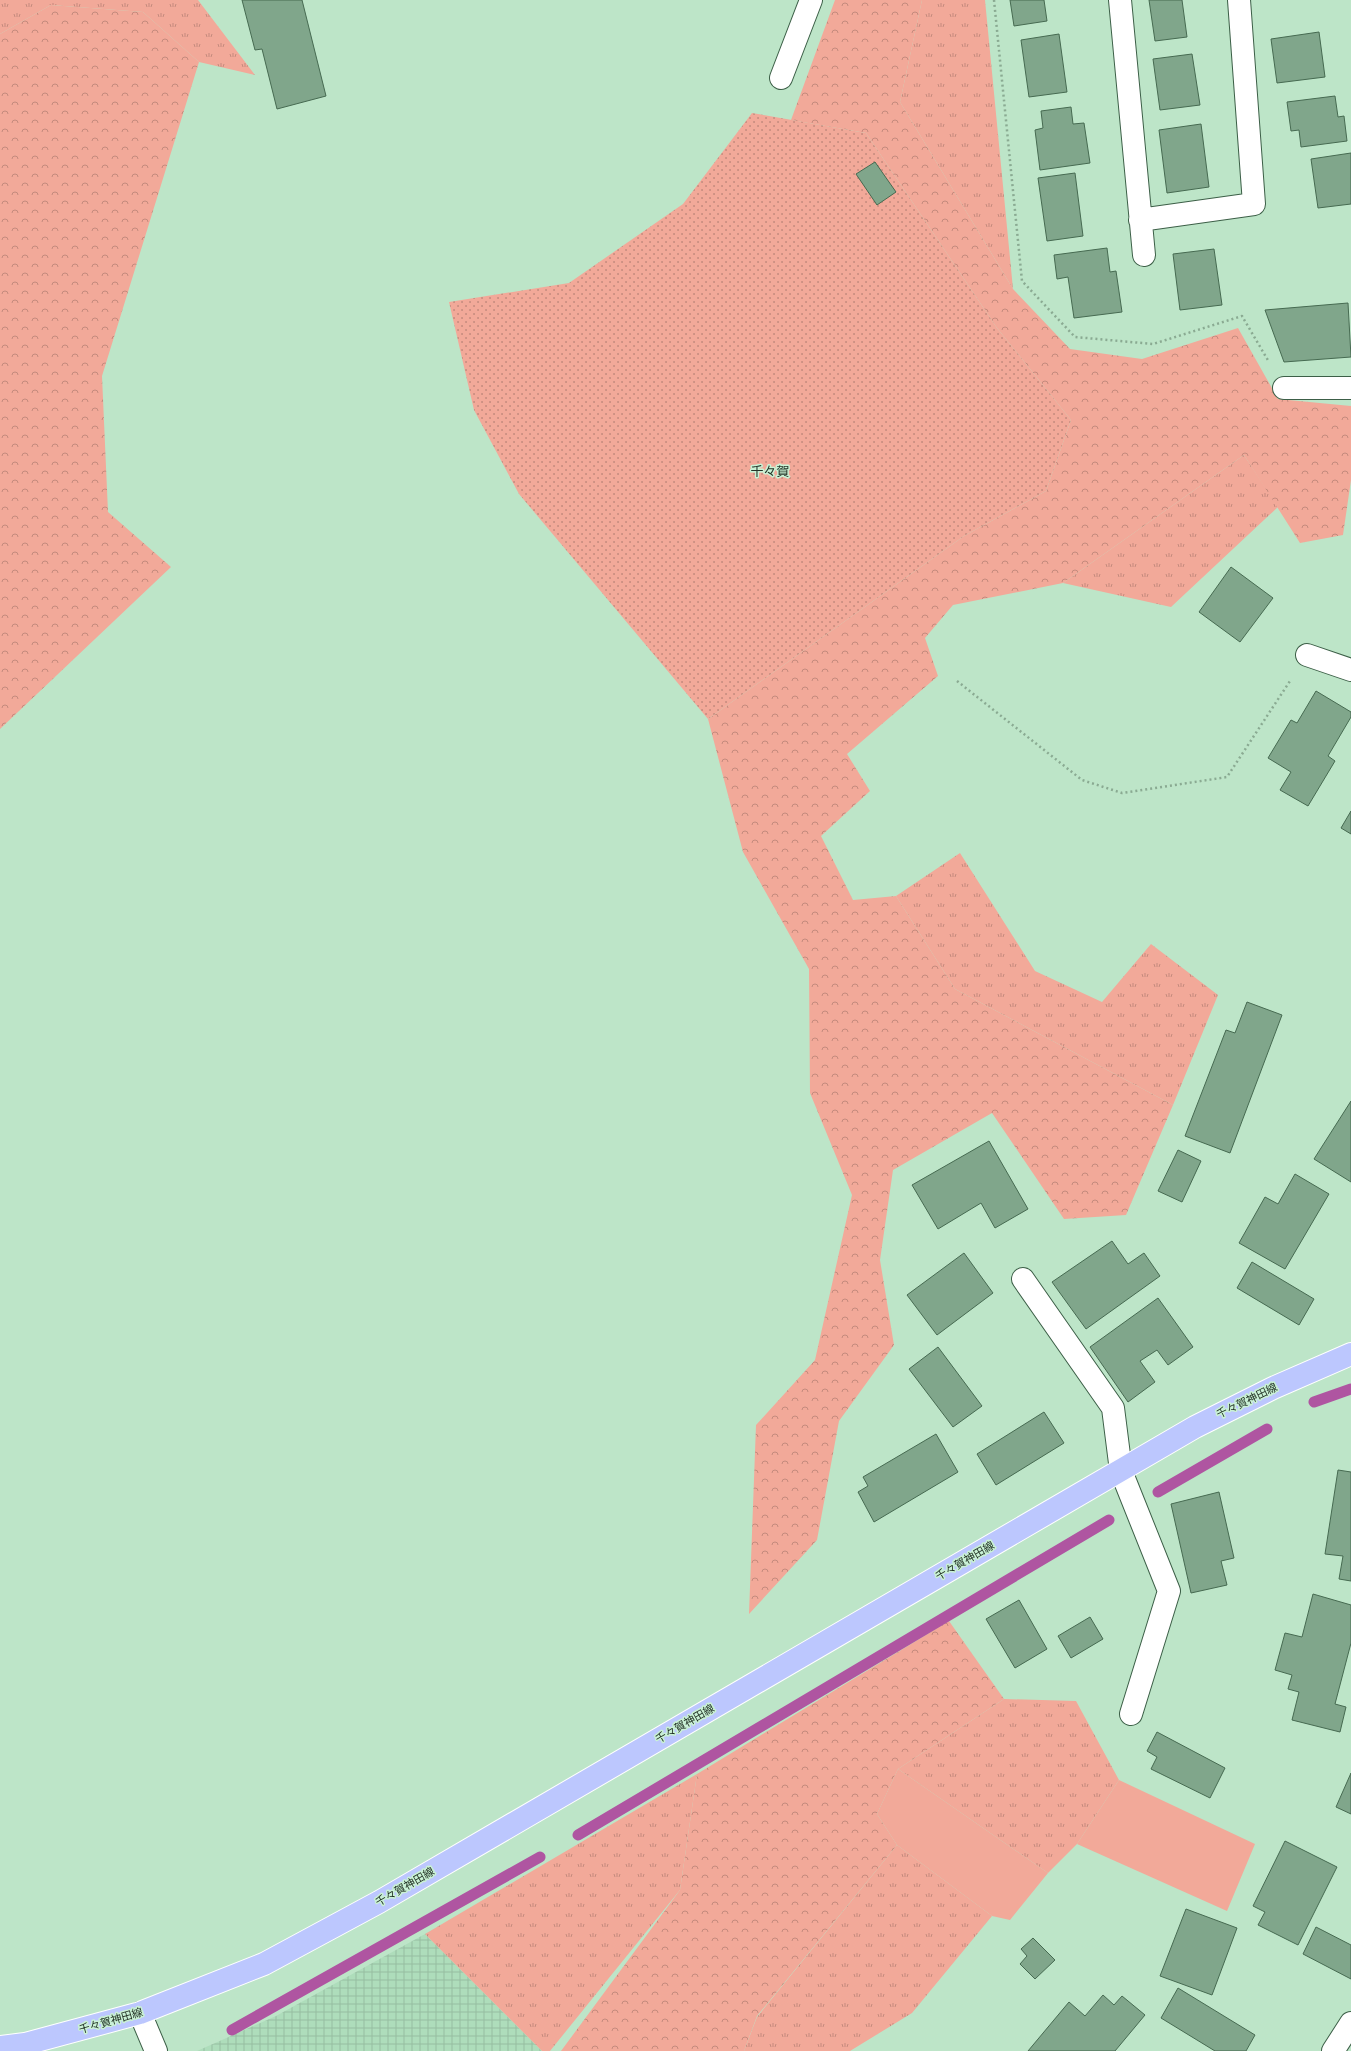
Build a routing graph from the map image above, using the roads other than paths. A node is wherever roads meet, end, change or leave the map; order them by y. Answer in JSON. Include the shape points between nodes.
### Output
{"nodes":[{"id":1,"x":811,"y":0,"type":"edge"},
{"id":2,"x":1120,"y":0,"type":"edge"},
{"id":3,"x":1240,"y":0,"type":"edge"},
{"id":4,"x":781,"y":78,"type":"dead end"},
{"id":5,"x":1140,"y":220,"type":"junction"},
{"id":6,"x":1144,"y":256,"type":"dead end"},
{"id":7,"x":1284,"y":388,"type":"road end"},
{"id":8,"x":1351,"y":388,"type":"edge"},
{"id":9,"x":1307,"y":655,"type":"road end"},
{"id":10,"x":1351,"y":670,"type":"edge"},
{"id":11,"x":1023,"y":1279,"type":"dead end"},
{"id":12,"x":1351,"y":1354,"type":"edge"},
{"id":13,"x":1121,"y":1471,"type":"junction"},
{"id":14,"x":1131,"y":1714,"type":"dead end"},
{"id":15,"x":140,"y":2014,"type":"junction"},
{"id":16,"x":1351,"y":2023,"type":"edge"},
{"id":17,"x":0,"y":2048,"type":"edge"},
{"id":18,"x":156,"y":2051,"type":"edge"},
{"id":19,"x":1333,"y":2051,"type":"edge"}],
"edges":[{"from":1,"to":4,"type":"street"},
{"from":2,"to":5,"type":"street"},
{"from":3,"to":5,"type":"street","via":[[1254,204]]},
{"from":5,"to":6,"type":"street"},
{"from":7,"to":8,"type":"street"},
{"from":9,"to":10,"type":"street"},
{"from":11,"to":13,"type":"street","via":[[1113,1408]]},
{"from":12,"to":13,"type":"main road","name":"千々賀神田線","via":[[1202,1423]]},
{"from":13,"to":14,"type":"street","via":[[1168,1591]]},
{"from":13,"to":15,"type":"main road","name":"千々賀神田線","via":[[379,1902],[264,1964]]},
{"from":15,"to":17,"type":"main road","name":"千々賀神田線","via":[[25,2044]]},
{"from":15,"to":18,"type":"street"},
{"from":16,"to":19,"type":"street"}]}
